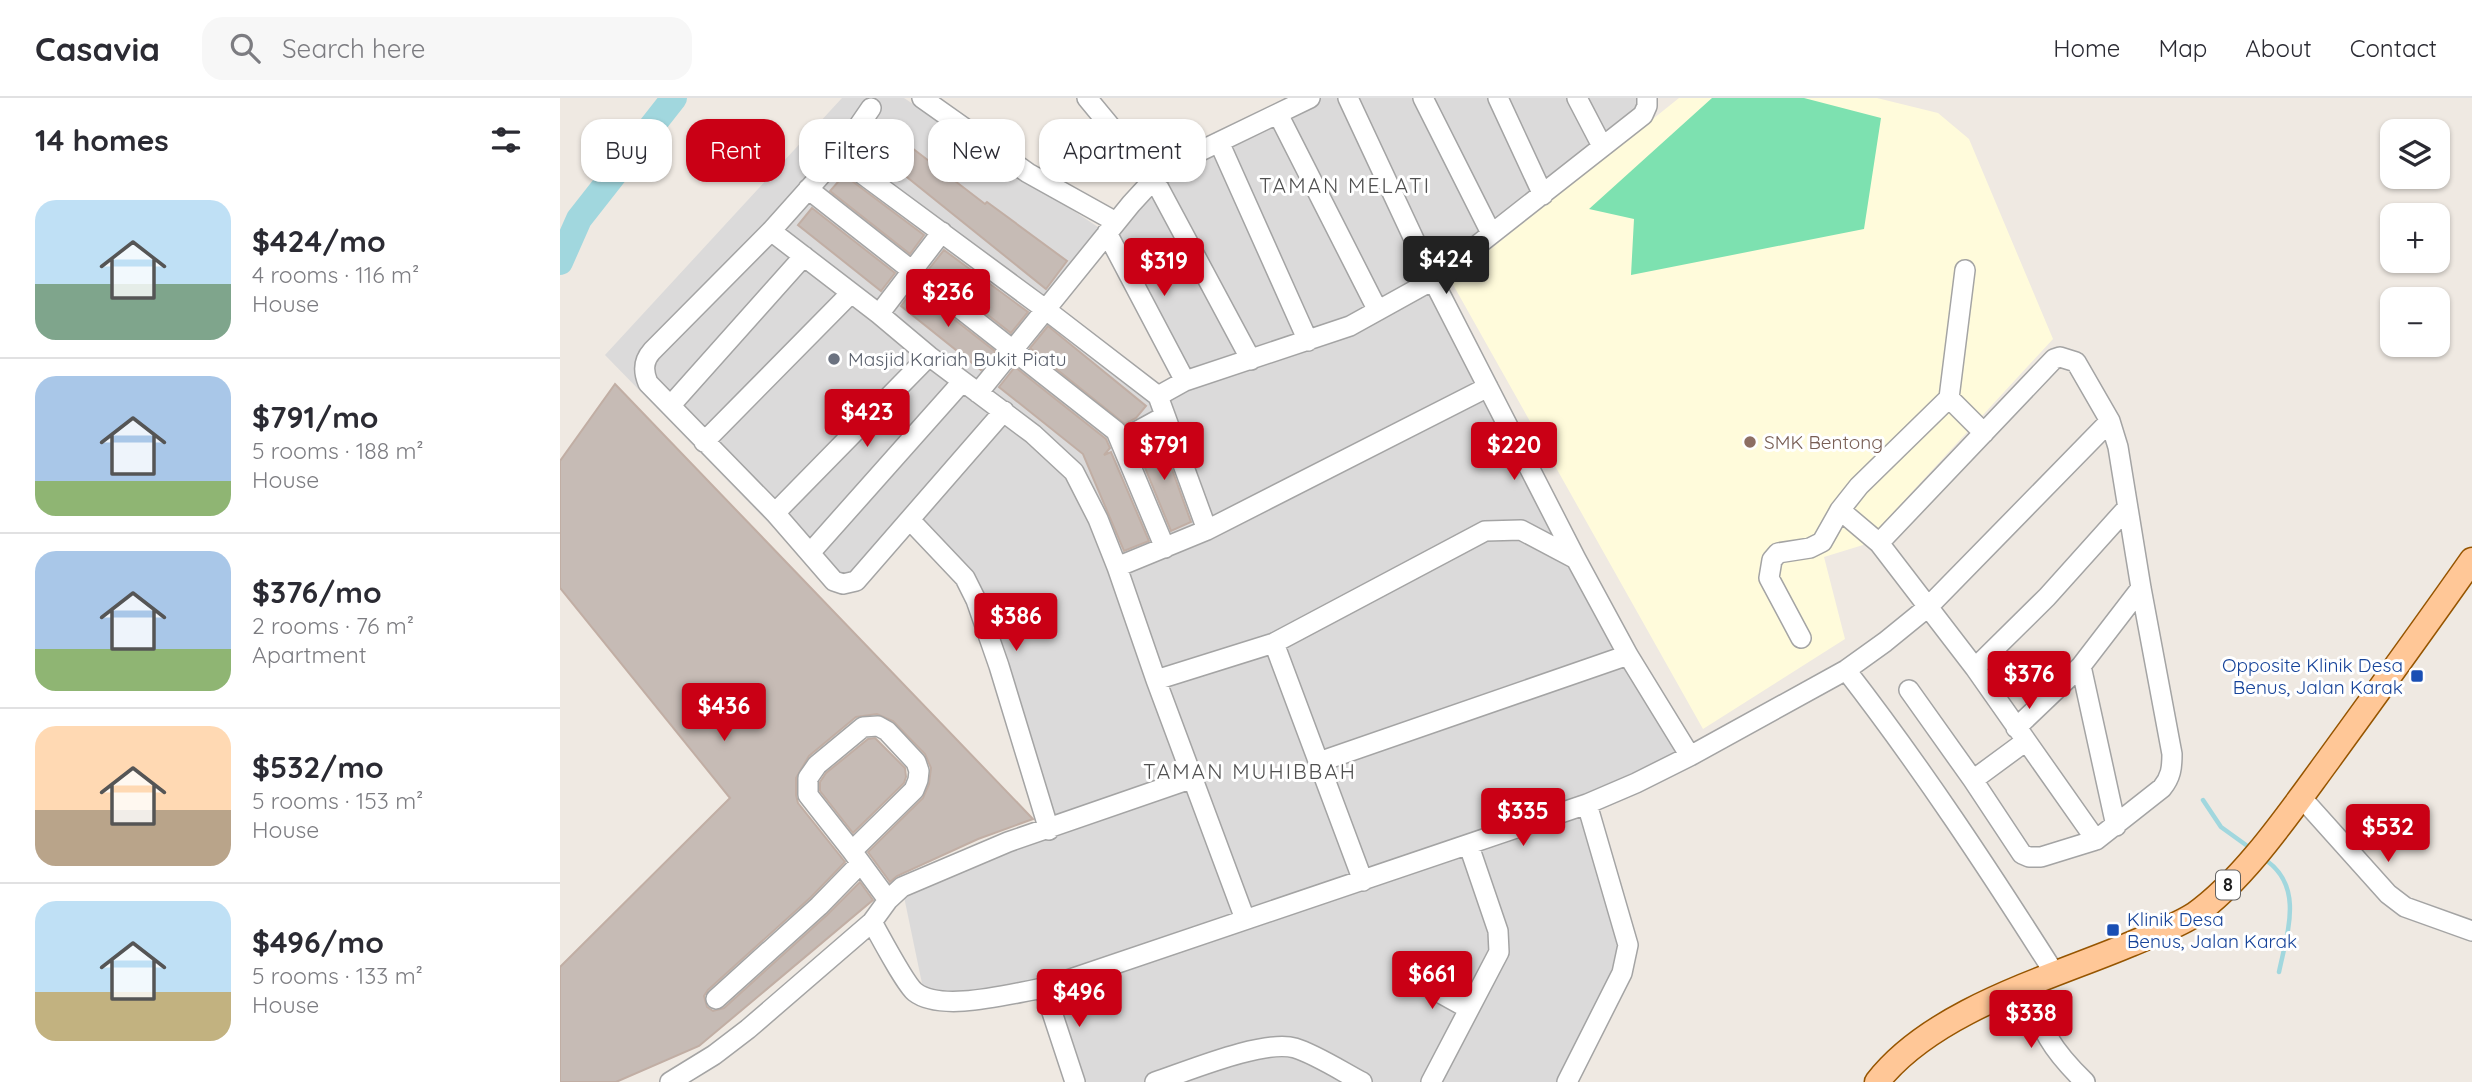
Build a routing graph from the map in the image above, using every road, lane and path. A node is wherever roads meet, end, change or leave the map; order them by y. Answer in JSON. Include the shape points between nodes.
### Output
{"nodes":[{"id":1,"x":922,"y":98,"type":"edge"},
{"id":2,"x":1087,"y":98,"type":"edge"},
{"id":3,"x":1310,"y":98,"type":"edge"},
{"id":4,"x":1348,"y":98,"type":"edge"},
{"id":5,"x":1423,"y":98,"type":"edge"},
{"id":6,"x":1498,"y":98,"type":"edge"},
{"id":7,"x":1577,"y":98,"type":"edge"},
{"id":8,"x":1647,"y":98,"type":"edge"},
{"id":9,"x":871,"y":108,"type":"dead end"},
{"id":10,"x":1278,"y":114,"type":"junction"},
{"id":11,"x":863,"y":119,"type":"edge"},
{"id":12,"x":1104,"y":119,"type":"edge"},
{"id":13,"x":1219,"y":142,"type":"junction"},
{"id":14,"x":1602,"y":146,"type":"junction"},
{"id":15,"x":1206,"y":148,"type":"edge"},
{"id":16,"x":814,"y":182,"type":"edge"},
{"id":17,"x":874,"y":182,"type":"edge"},
{"id":18,"x":1151,"y":182,"type":"edge"},
{"id":19,"x":1156,"y":182,"type":"edge"},
{"id":20,"x":808,"y":189,"type":"junction"},
{"id":21,"x":1543,"y":195,"type":"junction"},
{"id":22,"x":1112,"y":228,"type":"junction"},
{"id":23,"x":771,"y":231,"type":"junction"},
{"id":24,"x":942,"y":232,"type":"junction"},
{"id":25,"x":1491,"y":233,"type":"junction"},
{"id":26,"x":804,"y":256,"type":"junction"},
{"id":27,"x":1965,"y":270,"type":"dead end"},
{"id":28,"x":911,"y":272,"type":"junction"},
{"id":29,"x":1433,"y":281,"type":"junction"},
{"id":30,"x":851,"y":293,"type":"junction"},
{"id":31,"x":1045,"y":309,"type":"junction"},
{"id":32,"x":1377,"y":309,"type":"junction"},
{"id":33,"x":879,"y":314,"type":"junction"},
{"id":34,"x":1308,"y":341,"type":"junction"},
{"id":35,"x":1012,"y":350,"type":"junction"},
{"id":36,"x":929,"y":356,"type":"junction"},
{"id":37,"x":1251,"y":360,"type":"junction"},
{"id":38,"x":1185,"y":381,"type":"junction"},
{"id":39,"x":1488,"y":387,"type":"junction"},
{"id":40,"x":970,"y":388,"type":"junction"},
{"id":41,"x":1158,"y":396,"type":"junction"},
{"id":42,"x":1949,"y":398,"type":"junction"},
{"id":43,"x":671,"y":405,"type":"junction"},
{"id":44,"x":1004,"y":411,"type":"junction"},
{"id":45,"x":1165,"y":416,"type":"junction"},
{"id":46,"x":2110,"y":421,"type":"junction"},
{"id":47,"x":1984,"y":433,"type":"junction"},
{"id":48,"x":1121,"y":440,"type":"junction"},
{"id":49,"x":704,"y":442,"type":"junction"},
{"id":50,"x":2127,"y":508,"type":"junction"},
{"id":51,"x":1840,"y":510,"type":"junction"},
{"id":52,"x":775,"y":513,"type":"junction"},
{"id":53,"x":909,"y":520,"type":"junction"},
{"id":54,"x":1208,"y":530,"type":"junction"},
{"id":55,"x":1879,"y":543,"type":"junction"},
{"id":56,"x":1165,"y":548,"type":"junction"},
{"id":57,"x":810,"y":553,"type":"junction"},
{"id":58,"x":1576,"y":559,"type":"junction"},
{"id":59,"x":2472,"y":560,"type":"edge"},
{"id":60,"x":1117,"y":567,"type":"junction"},
{"id":61,"x":2141,"y":588,"type":"junction"},
{"id":62,"x":1928,"y":607,"type":"junction"},
{"id":63,"x":1801,"y":638,"type":"dead end"},
{"id":64,"x":1274,"y":643,"type":"junction"},
{"id":65,"x":1628,"y":655,"type":"junction"},
{"id":66,"x":2081,"y":666,"type":"junction"},
{"id":67,"x":1975,"y":668,"type":"junction"},
{"id":68,"x":1846,"y":670,"type":"junction"},
{"id":69,"x":1156,"y":680,"type":"junction"},
{"id":70,"x":1909,"y":690,"type":"dead end"},
{"id":71,"x":2021,"y":734,"type":"junction"},
{"id":72,"x":1690,"y":756,"type":"junction"},
{"id":73,"x":1319,"y":762,"type":"junction"},
{"id":74,"x":1193,"y":778,"type":"junction"},
{"id":75,"x":1973,"y":780,"type":"junction"},
{"id":76,"x":2301,"y":797,"type":"junction"},
{"id":77,"x":1587,"y":804,"type":"junction"},
{"id":78,"x":2116,"y":825,"type":"junction"},
{"id":79,"x":1049,"y":830,"type":"junction"},
{"id":80,"x":2096,"y":840,"type":"junction"},
{"id":81,"x":1469,"y":846,"type":"junction"},
{"id":82,"x":856,"y":858,"type":"junction"},
{"id":83,"x":1363,"y":881,"type":"junction"},
{"id":84,"x":888,"y":900,"type":"junction"},
{"id":85,"x":1245,"y":919,"type":"junction"},
{"id":86,"x":872,"y":922,"type":"junction"},
{"id":87,"x":2471,"y":928,"type":"edge"},
{"id":88,"x":2055,"y":974,"type":"junction"},
{"id":89,"x":1413,"y":978,"type":"dead end"},
{"id":90,"x":2026,"y":986,"type":"junction"},
{"id":91,"x":1044,"y":988,"type":"junction"},
{"id":92,"x":716,"y":999,"type":"dead end"},
{"id":93,"x":1469,"y":1009,"type":"junction"},
{"id":94,"x":670,"y":1082,"type":"edge"},
{"id":95,"x":1075,"y":1082,"type":"edge"},
{"id":96,"x":1155,"y":1082,"type":"edge"},
{"id":97,"x":1363,"y":1082,"type":"edge"},
{"id":98,"x":1431,"y":1082,"type":"edge"},
{"id":99,"x":1567,"y":1082,"type":"edge"},
{"id":100,"x":1877,"y":1082,"type":"edge"},
{"id":101,"x":2085,"y":1082,"type":"edge"}],
"edges":[{"from":1,"to":22,"type":"street"},
{"from":2,"to":12,"type":"street"},
{"from":3,"to":10,"type":"street"},
{"from":4,"to":29,"type":"street"},
{"from":5,"to":25,"type":"street"},
{"from":6,"to":21,"type":"street"},
{"from":7,"to":14,"type":"street"},
{"from":8,"to":14,"type":"street","via":[[1643,115]]},
{"from":9,"to":11,"type":"street"},
{"from":10,"to":13,"type":"street"},
{"from":10,"to":32,"type":"street"},
{"from":13,"to":15,"type":"street"},
{"from":13,"to":34,"type":"street"},
{"from":14,"to":21,"type":"street"},
{"from":16,"to":20,"type":"street"},
{"from":17,"to":24,"type":"street"},
{"from":18,"to":22,"type":"street"},
{"from":19,"to":37,"type":"street"},
{"from":20,"to":23,"type":"street"},
{"from":20,"to":28,"type":"street"},
{"from":21,"to":25,"type":"street"},
{"from":22,"to":31,"type":"street"},
{"from":22,"to":38,"type":"street"},
{"from":23,"to":26,"type":"street"},
{"from":23,"to":43,"type":"street","via":[[647,357],[644,373],[648,383]]},
{"from":24,"to":28,"type":"street"},
{"from":24,"to":31,"type":"street"},
{"from":25,"to":29,"type":"street"},
{"from":26,"to":30,"type":"street"},
{"from":26,"to":43,"type":"street"},
{"from":27,"to":42,"type":"street"},
{"from":28,"to":33,"type":"street"},
{"from":28,"to":35,"type":"street"},
{"from":29,"to":32,"type":"street"},
{"from":29,"to":39,"type":"street"},
{"from":30,"to":33,"type":"street"},
{"from":30,"to":49,"type":"street"},
{"from":31,"to":35,"type":"street"},
{"from":31,"to":41,"type":"street"},
{"from":32,"to":34,"type":"street","via":[[1350,326]]},
{"from":33,"to":36,"type":"street"},
{"from":34,"to":37,"type":"street"},
{"from":35,"to":40,"type":"street"},
{"from":35,"to":48,"type":"street","via":[[1108,423]]},
{"from":36,"to":40,"type":"street"},
{"from":36,"to":52,"type":"street"},
{"from":37,"to":38,"type":"street"},
{"from":38,"to":41,"type":"street"},
{"from":39,"to":54,"type":"street"},
{"from":39,"to":58,"type":"street"},
{"from":40,"to":44,"type":"street"},
{"from":40,"to":57,"type":"street"},
{"from":41,"to":45,"type":"street"},
{"from":42,"to":47,"type":"street"},
{"from":42,"to":51,"type":"street"},
{"from":43,"to":49,"type":"street"},
{"from":44,"to":53,"type":"street"},
{"from":44,"to":60,"type":"street","via":[[1074,472]]},
{"from":45,"to":48,"type":"street"},
{"from":45,"to":54,"type":"street"},
{"from":46,"to":47,"type":"street","via":[[2076,362],[2060,357]]},
{"from":46,"to":50,"type":"street"},
{"from":46,"to":62,"type":"street"},
{"from":47,"to":55,"type":"street"},
{"from":48,"to":56,"type":"street"},
{"from":49,"to":52,"type":"street"},
{"from":50,"to":61,"type":"street"},
{"from":50,"to":67,"type":"street","via":[[2048,597]]},
{"from":51,"to":55,"type":"street"},
{"from":51,"to":63,"type":"street","via":[[1822,542],[1778,554],[1772,560],[1769,578]]},
{"from":52,"to":57,"type":"street"},
{"from":53,"to":57,"type":"street","via":[[856,581],[834,581]]},
{"from":53,"to":79,"type":"street","via":[[965,578],[976,600]]},
{"from":54,"to":56,"type":"street"},
{"from":55,"to":62,"type":"street"},
{"from":56,"to":60,"type":"street"},
{"from":58,"to":64,"type":"street","via":[[1521,530],[1485,531]]},
{"from":58,"to":65,"type":"street"},
{"from":59,"to":76,"type":"main road","number":"8"},
{"from":60,"to":69,"type":"street"},
{"from":61,"to":66,"type":"street"},
{"from":61,"to":78,"type":"street","via":[[2172,769],[2162,788]]},
{"from":62,"to":67,"type":"street"},
{"from":62,"to":68,"type":"street"},
{"from":64,"to":69,"type":"street"},
{"from":64,"to":73,"type":"street"},
{"from":65,"to":72,"type":"street"},
{"from":65,"to":73,"type":"street"},
{"from":66,"to":71,"type":"street"},
{"from":66,"to":78,"type":"street"},
{"from":67,"to":71,"type":"street"},
{"from":68,"to":72,"type":"street"},
{"from":68,"to":88,"type":"street","via":[[1931,783]]},
{"from":69,"to":74,"type":"street"},
{"from":70,"to":75,"type":"street"},
{"from":71,"to":75,"type":"street"},
{"from":71,"to":80,"type":"street"},
{"from":72,"to":77,"type":"street"},
{"from":73,"to":83,"type":"street"},
{"from":74,"to":79,"type":"street"},
{"from":74,"to":85,"type":"street"},
{"from":75,"to":80,"type":"street","via":[[2022,854],[2042,857]]},
{"from":76,"to":87,"type":"street","via":[[2388,894],[2405,907]]},
{"from":76,"to":88,"type":"main road","number":"8","via":[[2225,888],[2193,915]]},
{"from":77,"to":81,"type":"street"},
{"from":77,"to":99,"type":"street","via":[[1628,945],[1622,973]]},
{"from":78,"to":80,"type":"street"},
{"from":79,"to":84,"type":"street","via":[[924,876]]},
{"from":81,"to":83,"type":"street"},
{"from":81,"to":93,"type":"street","via":[[1500,942],[1494,964]]},
{"from":82,"to":82,"type":"street","via":[[918,780],[916,762],[887,731],[872,725],[863,727],[817,765],[807,779],[808,794]]},
{"from":82,"to":84,"type":"street"},
{"from":82,"to":92,"type":"street","via":[[819,906]]},
{"from":83,"to":85,"type":"street"},
{"from":84,"to":86,"type":"street"},
{"from":85,"to":91,"type":"street"},
{"from":86,"to":91,"type":"street","via":[[912,991],[925,998],[945,1002]]},
{"from":86,"to":94,"type":"street","via":[[748,1029]]},
{"from":88,"to":90,"type":"main road","number":"8"},
{"from":89,"to":93,"type":"street"},
{"from":90,"to":100,"type":"main road","number":"8","via":[[1928,1036]]},
{"from":90,"to":101,"type":"street","via":[[2055,1052]]},
{"from":91,"to":95,"type":"street"},
{"from":93,"to":98,"type":"street"},
{"from":96,"to":97,"type":"street","via":[[1280,1046],[1295,1048]]}]}
